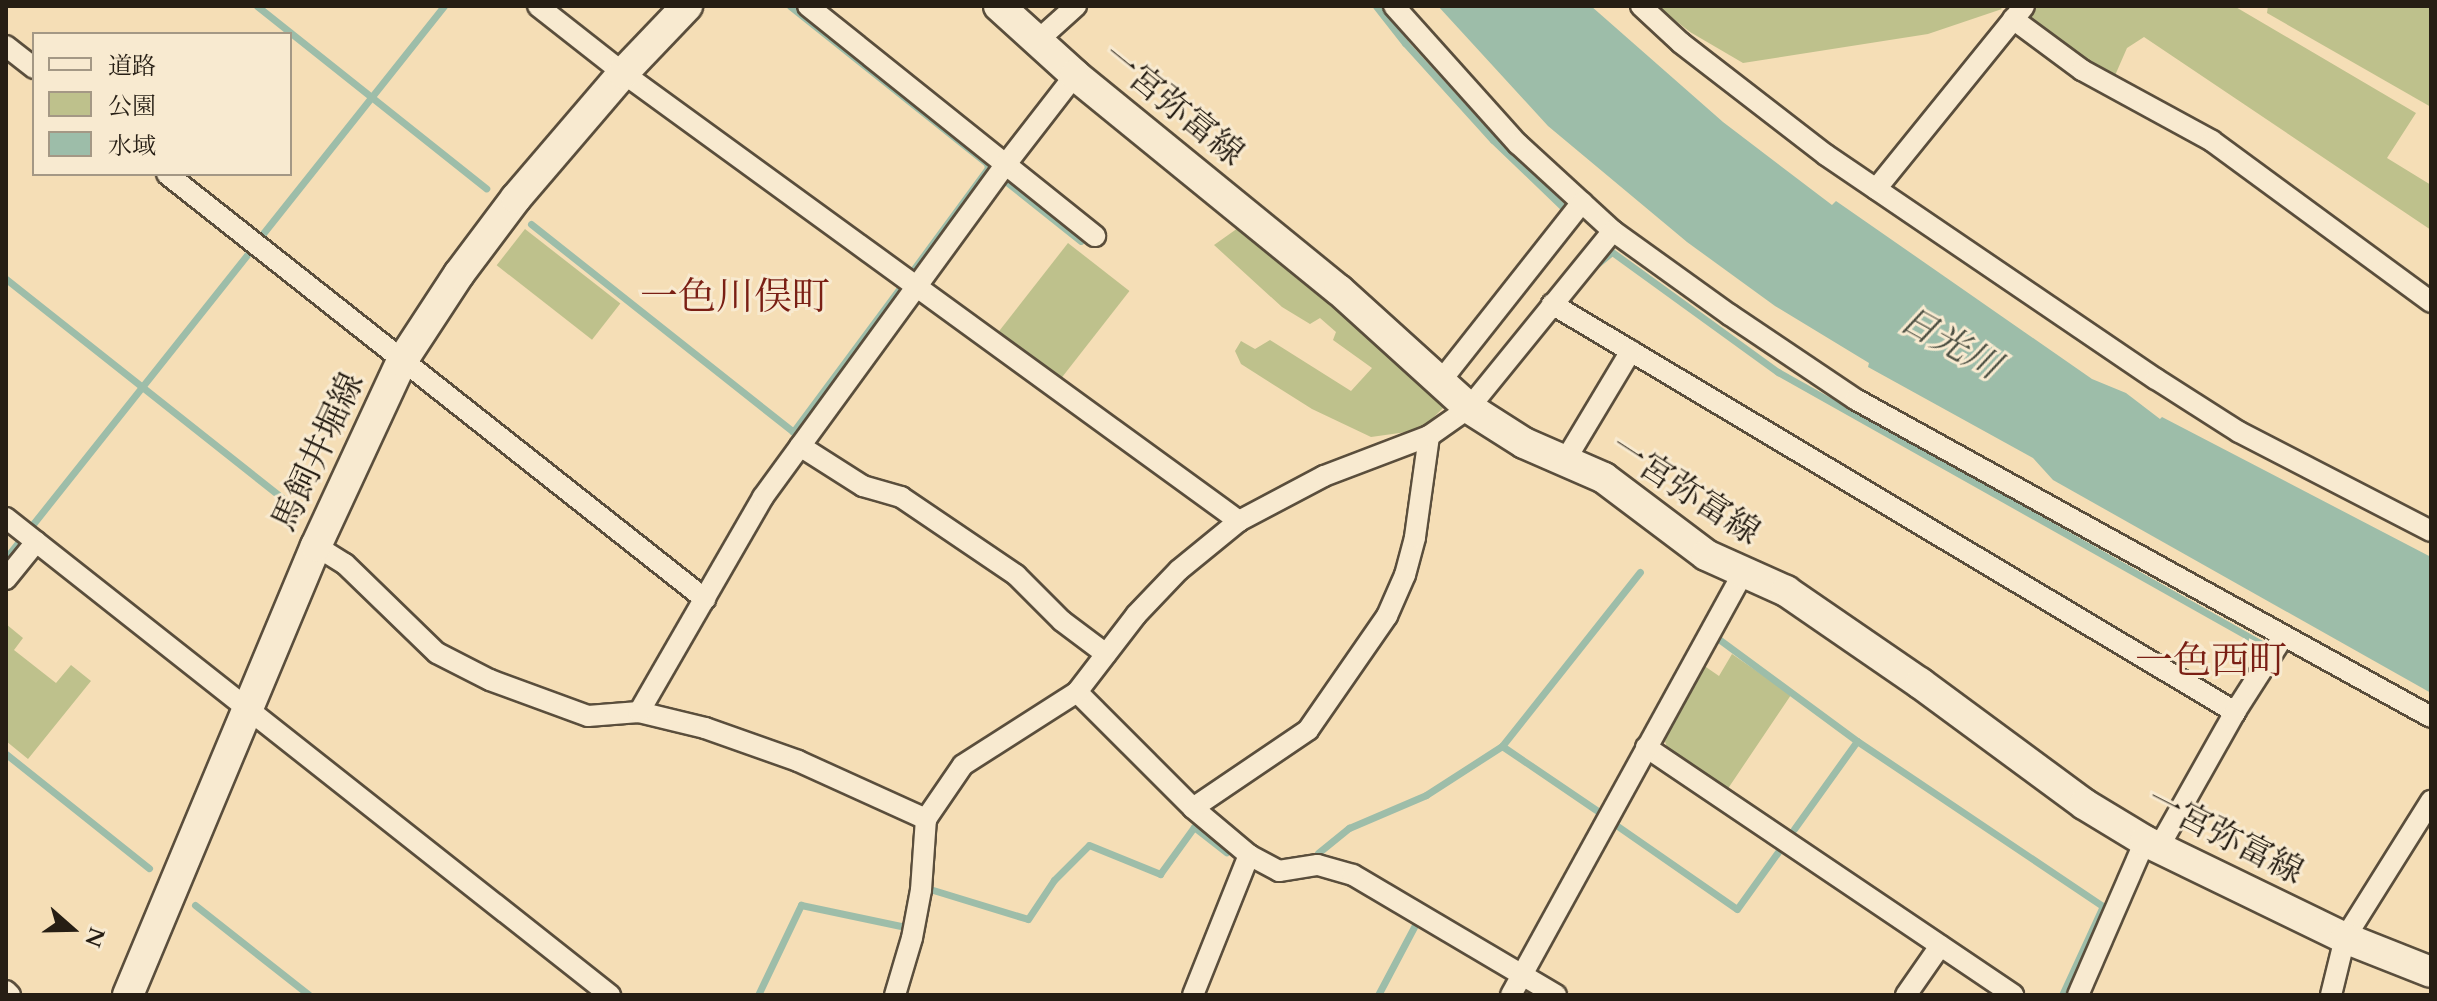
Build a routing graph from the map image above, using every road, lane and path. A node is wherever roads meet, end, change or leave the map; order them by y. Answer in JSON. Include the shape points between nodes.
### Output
{"nodes":[{"id":1,"x":538,"y":6,"type":"edge"},
{"id":2,"x":687,"y":6,"type":"edge"},
{"id":3,"x":808,"y":6,"type":"edge"},
{"id":4,"x":999,"y":6,"type":"edge"},
{"id":5,"x":1076,"y":6,"type":"edge"},
{"id":6,"x":1394,"y":6,"type":"edge"},
{"id":7,"x":1641,"y":6,"type":"edge"},
{"id":8,"x":2018,"y":13,"type":"edge"},
{"id":9,"x":1036,"y":42,"type":"junction"},
{"id":10,"x":6,"y":46,"type":"edge"},
{"id":11,"x":32,"y":66,"type":"edge"},
{"id":12,"x":623,"y":73,"type":"junction"},
{"id":13,"x":1075,"y":75,"type":"junction"},
{"id":14,"x":1006,"y":164,"type":"junction"},
{"id":15,"x":170,"y":176,"type":"edge"},
{"id":16,"x":1876,"y":189,"type":"junction"},
{"id":17,"x":1582,"y":202,"type":"junction"},
{"id":18,"x":1613,"y":231,"type":"junction"},
{"id":19,"x":1095,"y":236,"type":"dead end"},
{"id":20,"x":917,"y":286,"type":"junction"},
{"id":21,"x":2431,"y":302,"type":"edge"},
{"id":22,"x":1552,"y":304,"type":"junction"},
{"id":23,"x":1631,"y":351,"type":"junction"},
{"id":24,"x":402,"y":361,"type":"junction"},
{"id":25,"x":1440,"y":382,"type":"junction"},
{"id":26,"x":1469,"y":408,"type":"junction"},
{"id":27,"x":1429,"y":436,"type":"junction"},
{"id":28,"x":800,"y":446,"type":"junction"},
{"id":29,"x":1566,"y":459,"type":"junction"},
{"id":30,"x":6,"y":518,"type":"edge"},
{"id":31,"x":1239,"y":521,"type":"junction"},
{"id":32,"x":2431,"y":531,"type":"edge"},
{"id":33,"x":36,"y":542,"type":"junction"},
{"id":34,"x":316,"y":546,"type":"junction"},
{"id":35,"x":1742,"y":574,"type":"junction"},
{"id":36,"x":6,"y":579,"type":"edge"},
{"id":37,"x":705,"y":599,"type":"junction"},
{"id":38,"x":2283,"y":637,"type":"junction"},
{"id":39,"x":1106,"y":654,"type":"junction"},
{"id":40,"x":1077,"y":692,"type":"junction"},
{"id":41,"x":247,"y":711,"type":"junction"},
{"id":42,"x":639,"y":712,"type":"junction"},
{"id":43,"x":2235,"y":712,"type":"junction"},
{"id":44,"x":2431,"y":717,"type":"edge"},
{"id":45,"x":1646,"y":747,"type":"junction"},
{"id":46,"x":2431,"y":801,"type":"edge"},
{"id":47,"x":1193,"y":808,"type":"junction"},
{"id":48,"x":926,"y":819,"type":"junction"},
{"id":49,"x":2152,"y":844,"type":"junction"},
{"id":50,"x":1249,"y":855,"type":"junction"},
{"id":51,"x":2345,"y":938,"type":"junction"},
{"id":52,"x":1940,"y":946,"type":"junction"},
{"id":53,"x":2431,"y":972,"type":"edge"},
{"id":54,"x":1521,"y":974,"type":"junction"},
{"id":55,"x":128,"y":995,"type":"edge"},
{"id":56,"x":610,"y":995,"type":"edge"},
{"id":57,"x":895,"y":995,"type":"edge"},
{"id":58,"x":1193,"y":995,"type":"edge"},
{"id":59,"x":1511,"y":995,"type":"edge"},
{"id":60,"x":1556,"y":995,"type":"edge"},
{"id":61,"x":1906,"y":995,"type":"edge"},
{"id":62,"x":2013,"y":995,"type":"edge"},
{"id":63,"x":2078,"y":995,"type":"edge"},
{"id":64,"x":2331,"y":995,"type":"edge"}],
"edges":[{"from":1,"to":12,"type":"street"},
{"from":2,"to":12,"type":"main road","name":"馬飼井堀線"},
{"from":3,"to":14,"type":"street"},
{"from":4,"to":9,"type":"main road","name":"一宮弥富線"},
{"from":5,"to":9,"type":"street"},
{"from":6,"to":17,"type":"street","via":[[1518,144]]},
{"from":7,"to":16,"type":"street","via":[[1681,43]]},
{"from":8,"to":16,"type":"street"},
{"from":8,"to":21,"type":"street","via":[[2082,70],[2212,141]]},
{"from":9,"to":13,"type":"main road","name":"一宮弥富線"},
{"from":10,"to":11,"type":"street"},
{"from":12,"to":20,"type":"street"},
{"from":12,"to":24,"type":"main road","name":"馬飼井堀線","via":[[516,198]]},
{"from":13,"to":14,"type":"street"},
{"from":13,"to":25,"type":"main road","name":"一宮弥富線","via":[[1339,290]]},
{"from":14,"to":19,"type":"street"},
{"from":14,"to":20,"type":"street"},
{"from":15,"to":24,"type":"street"},
{"from":16,"to":32,"type":"street","via":[[2239,432]]},
{"from":17,"to":18,"type":"street"},
{"from":17,"to":25,"type":"street"},
{"from":18,"to":22,"type":"street"},
{"from":18,"to":38,"type":"street","via":[[1855,399]]},
{"from":20,"to":28,"type":"street"},
{"from":20,"to":31,"type":"street"},
{"from":22,"to":23,"type":"street"},
{"from":22,"to":26,"type":"street"},
{"from":23,"to":29,"type":"street"},
{"from":23,"to":43,"type":"street"},
{"from":24,"to":34,"type":"main road","name":"馬飼井堀線"},
{"from":24,"to":37,"type":"street"},
{"from":25,"to":26,"type":"main road","name":"一宮弥富線"},
{"from":26,"to":27,"type":"street"},
{"from":26,"to":29,"type":"main road","name":"一宮弥富線","via":[[1524,443]]},
{"from":27,"to":31,"type":"street","via":[[1324,476]]},
{"from":27,"to":47,"type":"street","via":[[1415,537],[1387,616],[1308,730]]},
{"from":28,"to":37,"type":"street","via":[[763,497]]},
{"from":28,"to":39,"type":"street","via":[[863,486],[901,497],[1016,575],[1062,621]]},
{"from":29,"to":35,"type":"main road","name":"一宮弥富線","via":[[1604,478],[1706,555]]},
{"from":30,"to":33,"type":"street"},
{"from":31,"to":39,"type":"street","via":[[1179,570]]},
{"from":33,"to":36,"type":"street"},
{"from":33,"to":41,"type":"street"},
{"from":34,"to":41,"type":"main road","name":"馬飼井堀線"},
{"from":34,"to":42,"type":"street","via":[[345,564],[437,653],[490,680],[588,716]]},
{"from":35,"to":45,"type":"street"},
{"from":35,"to":49,"type":"main road","name":"一宮弥富線","via":[[1786,591],[2084,804]]},
{"from":37,"to":42,"type":"street"},
{"from":38,"to":43,"type":"street"},
{"from":38,"to":44,"type":"street"},
{"from":39,"to":40,"type":"street"},
{"from":40,"to":47,"type":"street"},
{"from":40,"to":48,"type":"street","via":[[963,765]]},
{"from":41,"to":55,"type":"main road","name":"馬飼井堀線"},
{"from":41,"to":56,"type":"street"},
{"from":42,"to":48,"type":"street","via":[[705,728],[798,761]]},
{"from":43,"to":49,"type":"street"},
{"from":45,"to":52,"type":"street"},
{"from":45,"to":54,"type":"street"},
{"from":46,"to":51,"type":"street"},
{"from":47,"to":50,"type":"street"},
{"from":48,"to":57,"type":"street","via":[[921,890]]},
{"from":49,"to":51,"type":"main road","name":"一宮弥富線"},
{"from":49,"to":63,"type":"street"},
{"from":50,"to":54,"type":"street","via":[[1279,871],[1318,865],[1353,875]]},
{"from":50,"to":58,"type":"street"},
{"from":51,"to":53,"type":"main road","name":"一宮弥富線"},
{"from":51,"to":64,"type":"street"},
{"from":52,"to":61,"type":"street"},
{"from":52,"to":62,"type":"street"},
{"from":54,"to":59,"type":"street"},
{"from":54,"to":60,"type":"street"}]}
